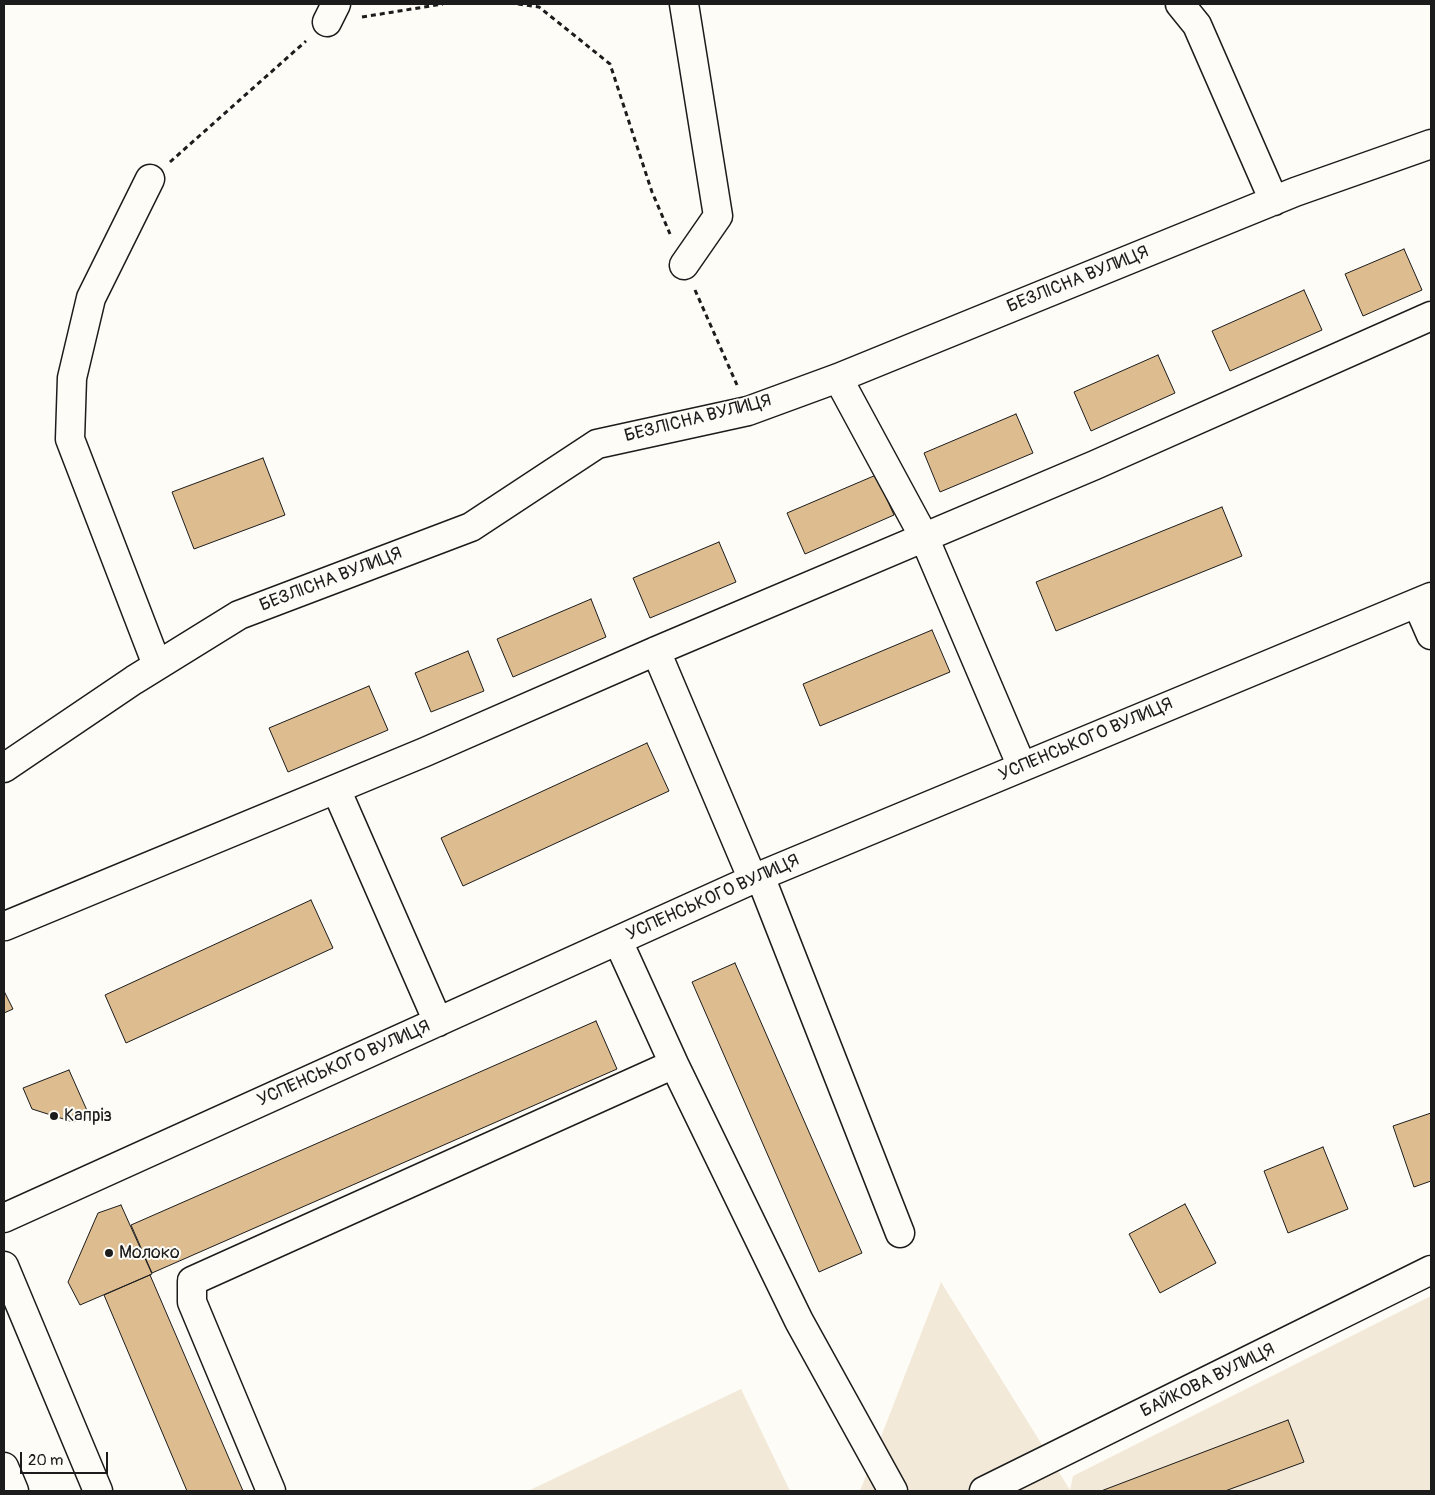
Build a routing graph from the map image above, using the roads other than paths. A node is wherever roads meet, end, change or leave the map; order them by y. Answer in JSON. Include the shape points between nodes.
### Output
{"nodes":[{"id":1,"x":684,"y":4,"type":"edge"},
{"id":2,"x":1180,"y":4,"type":"edge"},
{"id":3,"x":1431,"y":144,"type":"edge"},
{"id":4,"x":150,"y":179,"type":"road end"},
{"id":5,"x":1274,"y":200,"type":"junction"},
{"id":6,"x":684,"y":265,"type":"road end"},
{"id":7,"x":1431,"y":316,"type":"edge"},
{"id":8,"x":838,"y":378,"type":"junction"},
{"id":9,"x":924,"y":537,"type":"junction"},
{"id":10,"x":1424,"y":600,"type":"edge"},
{"id":11,"x":1431,"y":635,"type":"edge"},
{"id":12,"x":656,"y":651,"type":"junction"},
{"id":13,"x":157,"y":666,"type":"junction"},
{"id":14,"x":1022,"y":767,"type":"junction"},
{"id":15,"x":4,"y":768,"type":"edge"},
{"id":16,"x":336,"y":789,"type":"junction"},
{"id":17,"x":757,"y":878,"type":"junction"},
{"id":18,"x":4,"y":925,"type":"edge"},
{"id":19,"x":618,"y":941,"type":"junction"},
{"id":20,"x":438,"y":1022,"type":"junction"},
{"id":21,"x":674,"y":1064,"type":"junction"},
{"id":22,"x":4,"y":1218,"type":"edge"},
{"id":23,"x":900,"y":1233,"type":"dead end"},
{"id":24,"x":4,"y":1266,"type":"edge"},
{"id":25,"x":1431,"y":1270,"type":"edge"},
{"id":26,"x":4,"y":1467,"type":"edge"},
{"id":27,"x":14,"y":1491,"type":"edge"},
{"id":28,"x":98,"y":1491,"type":"edge"},
{"id":29,"x":271,"y":1491,"type":"edge"},
{"id":30,"x":893,"y":1491,"type":"edge"},
{"id":31,"x":984,"y":1491,"type":"edge"}],
"edges":[{"from":1,"to":6,"type":"street","via":[[718,216]]},
{"from":2,"to":5,"type":"street","via":[[1197,25]]},
{"from":3,"to":5,"type":"street","name":"БЕЗЛІСНА ВУЛИЦЯ"},
{"from":4,"to":13,"type":"street","via":[[91,298],[72,378],[70,439]]},
{"from":5,"to":8,"type":"street","name":"БЕЗЛІСНА ВУЛИЦЯ"},
{"from":7,"to":9,"type":"street"},
{"from":8,"to":9,"type":"street"},
{"from":8,"to":13,"type":"street","name":"БЕЗЛІСНА ВУЛИЦЯ","via":[[748,410],[597,444],[471,527],[239,615]]},
{"from":9,"to":12,"type":"street"},
{"from":9,"to":14,"type":"street"},
{"from":10,"to":11,"type":"street"},
{"from":10,"to":14,"type":"street","name":"УСПЕНСЬКОГО ВУЛИЦЯ"},
{"from":12,"to":16,"type":"street"},
{"from":12,"to":17,"type":"street"},
{"from":13,"to":15,"type":"street","name":"БЕЗЛІСНА ВУЛИЦЯ"},
{"from":14,"to":17,"type":"street","name":"УСПЕНСЬКОГО ВУЛИЦЯ"},
{"from":16,"to":18,"type":"street"},
{"from":16,"to":20,"type":"street"},
{"from":17,"to":19,"type":"street","name":"УСПЕНСЬКОГО ВУЛИЦЯ"},
{"from":17,"to":23,"type":"street"},
{"from":19,"to":20,"type":"street","name":"УСПЕНСЬКОГО ВУЛИЦЯ"},
{"from":19,"to":21,"type":"street"},
{"from":20,"to":22,"type":"street","name":"УСПЕНСЬКОГО ВУЛИЦЯ"},
{"from":21,"to":29,"type":"street","via":[[192,1281],[192,1302]]},
{"from":21,"to":30,"type":"street","via":[[800,1321]]},
{"from":24,"to":28,"type":"street"},
{"from":25,"to":31,"type":"street","name":"БАЙКОВА ВУЛИЦЯ"},
{"from":26,"to":27,"type":"street"}]}
